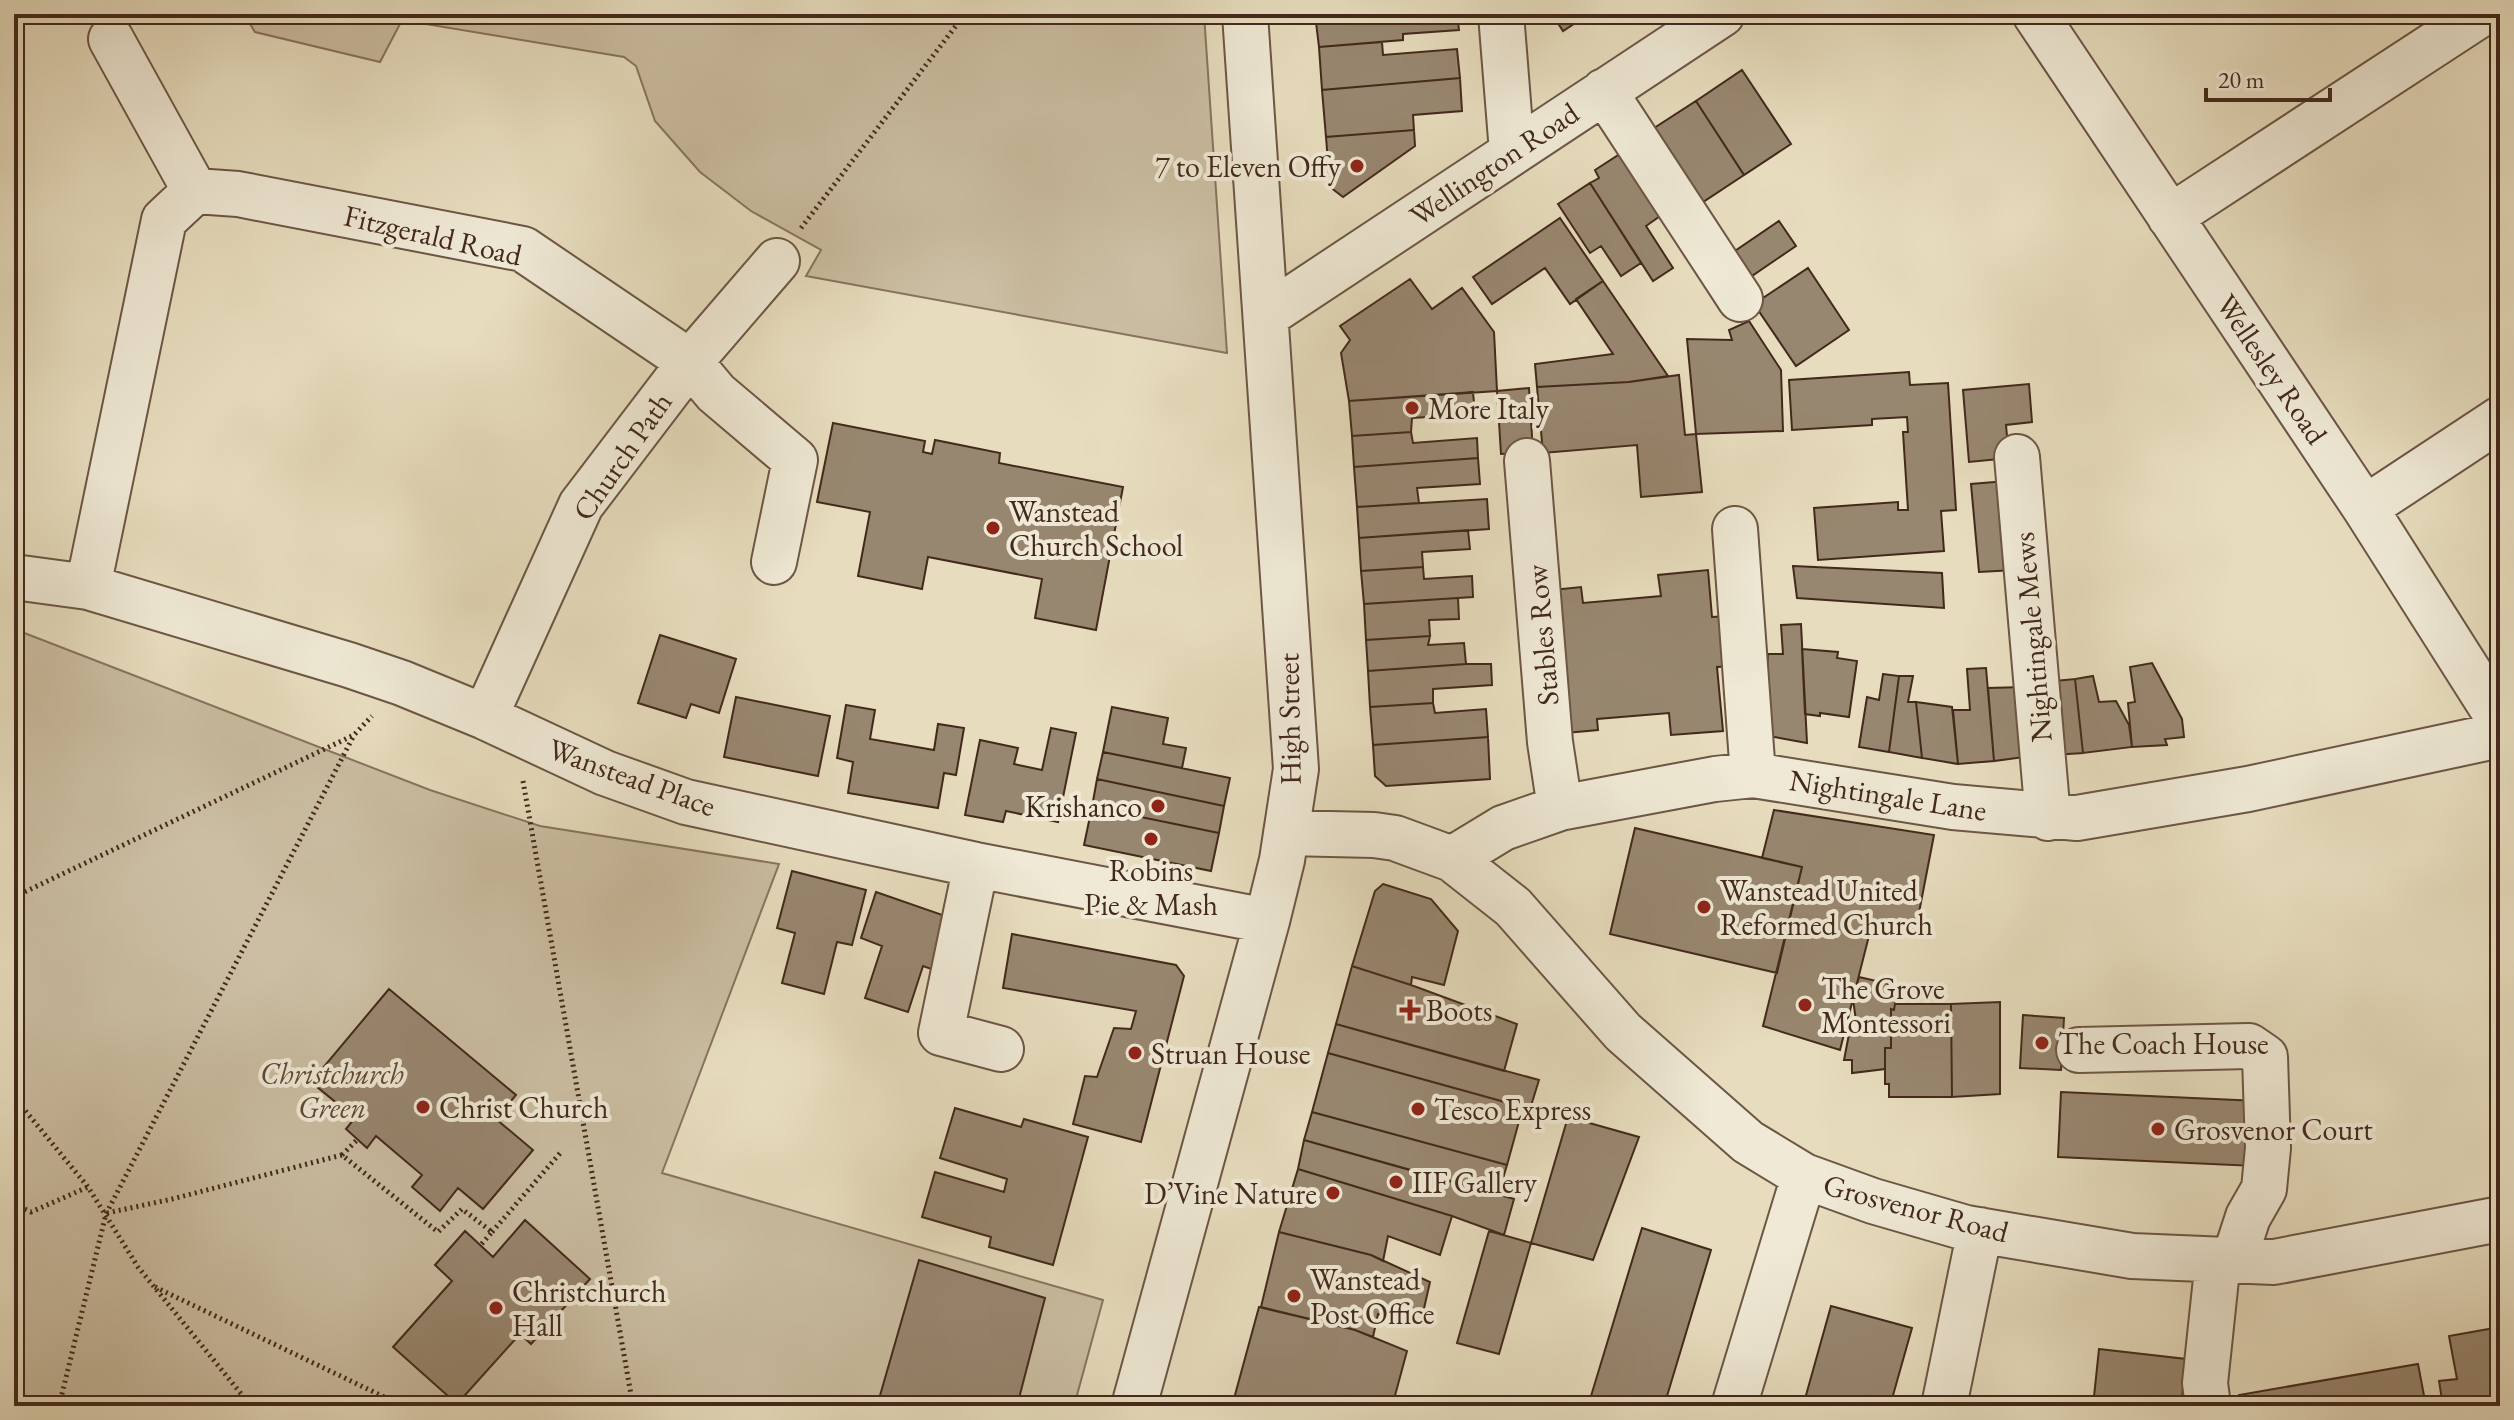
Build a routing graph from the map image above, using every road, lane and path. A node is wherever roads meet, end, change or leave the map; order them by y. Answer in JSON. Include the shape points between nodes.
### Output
{"nodes":[{"id":1,"x":965,"y":14,"type":"edge"},
{"id":2,"x":1245,"y":14,"type":"edge"},
{"id":3,"x":1501,"y":14,"type":"edge"},
{"id":4,"x":1722,"y":14,"type":"edge"},
{"id":5,"x":2035,"y":14,"type":"edge"},
{"id":6,"x":2481,"y":14,"type":"edge"},
{"id":7,"x":111,"y":39,"type":"dead end"},
{"id":8,"x":1604,"y":91,"type":"junction"},
{"id":9,"x":1512,"y":152,"type":"junction"},
{"id":10,"x":195,"y":191,"type":"junction"},
{"id":11,"x":2170,"y":217,"type":"junction"},
{"id":12,"x":777,"y":261,"type":"joint"},
{"id":13,"x":1740,"y":299,"type":"dead end"},
{"id":14,"x":1267,"y":315,"type":"junction"},
{"id":15,"x":690,"y":362,"type":"junction"},
{"id":16,"x":2500,"y":419,"type":"edge"},
{"id":17,"x":2017,"y":457,"type":"dead end"},
{"id":18,"x":1527,"y":461,"type":"dead end"},
{"id":19,"x":2365,"y":508,"type":"junction"},
{"id":20,"x":1735,"y":529,"type":"dead end"},
{"id":21,"x":774,"y":562,"type":"dead end"},
{"id":22,"x":14,"y":577,"type":"edge"},
{"id":23,"x":88,"y":587,"type":"junction"},
{"id":24,"x":402,"y":683,"type":"junction"},
{"id":25,"x":500,"y":725,"type":"junction"},
{"id":26,"x":2500,"y":732,"type":"edge"},
{"id":27,"x":354,"y":735,"type":"junction"},
{"id":28,"x":1753,"y":775,"type":"junction"},
{"id":29,"x":1560,"y":808,"type":"junction"},
{"id":30,"x":2048,"y":818,"type":"junction"},
{"id":31,"x":1286,"y":833,"type":"junction"},
{"id":32,"x":1452,"y":859,"type":"junction"},
{"id":33,"x":976,"y":865,"type":"junction"},
{"id":34,"x":14,"y":897,"type":"edge"},
{"id":35,"x":1267,"y":921,"type":"junction"},
{"id":36,"x":1001,"y":1049,"type":"dead end"},
{"id":37,"x":2079,"y":1050,"type":"dead end"},
{"id":38,"x":14,"y":1097,"type":"edge"},
{"id":39,"x":358,"y":1139,"type":"dead end"},
{"id":40,"x":561,"y":1152,"type":"dead end"},
{"id":41,"x":342,"y":1155,"type":"junction"},
{"id":42,"x":1804,"y":1176,"type":"junction"},
{"id":43,"x":88,"y":1187,"type":"junction"},
{"id":44,"x":14,"y":1204,"type":"edge"},
{"id":45,"x":106,"y":1214,"type":"junction"},
{"id":46,"x":2500,"y":1219,"type":"edge"},
{"id":47,"x":1980,"y":1230,"type":"junction"},
{"id":48,"x":492,"y":1232,"type":"junction"},
{"id":49,"x":480,"y":1246,"type":"dead end"},
{"id":50,"x":2226,"y":1260,"type":"junction"},
{"id":51,"x":154,"y":1286,"type":"junction"},
{"id":52,"x":59,"y":1406,"type":"edge"},
{"id":53,"x":251,"y":1406,"type":"edge"},
{"id":54,"x":403,"y":1406,"type":"edge"},
{"id":55,"x":633,"y":1406,"type":"edge"},
{"id":56,"x":1134,"y":1406,"type":"edge"},
{"id":57,"x":1734,"y":1406,"type":"edge"},
{"id":58,"x":1944,"y":1406,"type":"edge"},
{"id":59,"x":2208,"y":1406,"type":"edge"}],
"edges":[{"from":1,"to":12,"type":"path"},
{"from":2,"to":14,"type":"street","name":"High Street"},
{"from":3,"to":9,"type":"street"},
{"from":4,"to":8,"type":"street","name":"Wellington Road"},
{"from":5,"to":11,"type":"street","name":"Wellesley Road"},
{"from":6,"to":11,"type":"street"},
{"from":7,"to":10,"type":"street"},
{"from":8,"to":9,"type":"street","name":"Wellington Road"},
{"from":8,"to":13,"type":"street"},
{"from":9,"to":14,"type":"street","name":"Wellington Road"},
{"from":10,"to":15,"type":"street","name":"Fitzgerald Road","via":[[238,194],[523,249]]},
{"from":10,"to":23,"type":"street","via":[[164,220]]},
{"from":11,"to":19,"type":"street","name":"Wellesley Road"},
{"from":12,"to":15,"type":"street","name":"Church Path"},
{"from":14,"to":31,"type":"street","name":"High Street","via":[[1296,769]]},
{"from":15,"to":21,"type":"street","name":"Fitzgerald Road","via":[[716,393],[795,460]]},
{"from":15,"to":25,"type":"street","name":"Church Path","via":[[581,505]]},
{"from":16,"to":19,"type":"street"},
{"from":17,"to":30,"type":"street","name":"Nightingale Mews"},
{"from":18,"to":29,"type":"street","name":"Stables Row"},
{"from":19,"to":26,"type":"street","name":"Wellesley Road","via":[[2497,716]]},
{"from":20,"to":28,"type":"street"},
{"from":22,"to":23,"type":"street","name":"Wanstead Place"},
{"from":23,"to":24,"type":"street","name":"Wanstead Place"},
{"from":24,"to":25,"type":"street","name":"Wanstead Place"},
{"from":24,"to":27,"type":"path"},
{"from":25,"to":33,"type":"street","name":"Wanstead Place","via":[[605,773],[686,802]]},
{"from":25,"to":55,"type":"path"},
{"from":26,"to":30,"type":"street","name":"Nightingale Lane","via":[[2248,789],[2077,818]]},
{"from":27,"to":34,"type":"path"},
{"from":27,"to":45,"type":"path"},
{"from":28,"to":29,"type":"street","name":"Nightingale Lane"},
{"from":28,"to":30,"type":"street","name":"Nightingale Lane"},
{"from":29,"to":32,"type":"street","name":"Nightingale Lane","via":[[1503,828]]},
{"from":31,"to":32,"type":"street","via":[[1395,838]]},
{"from":31,"to":35,"type":"street","name":"High Street"},
{"from":32,"to":42,"type":"street","name":"Grosvenor Road","via":[[1513,907],[1623,1032],[1748,1142]]},
{"from":33,"to":35,"type":"street","name":"Wanstead Place"},
{"from":33,"to":36,"type":"street","via":[[941,1033]]},
{"from":35,"to":56,"type":"street","name":"High Street"},
{"from":37,"to":50,"type":"street","via":[[2249,1046],[2265,1057],[2264,1189]]},
{"from":38,"to":43,"type":"path"},
{"from":39,"to":41,"type":"path"},
{"from":40,"to":48,"type":"path"},
{"from":41,"to":45,"type":"path"},
{"from":41,"to":48,"type":"path","via":[[438,1232],[462,1209]]},
{"from":42,"to":47,"type":"street","name":"Grosvenor Road"},
{"from":42,"to":57,"type":"street"},
{"from":43,"to":44,"type":"path","via":[[31,1212]]},
{"from":43,"to":45,"type":"path"},
{"from":45,"to":51,"type":"path"},
{"from":45,"to":52,"type":"path"},
{"from":46,"to":50,"type":"street","name":"Grosvenor Road","via":[[2274,1262]]},
{"from":47,"to":50,"type":"street","name":"Grosvenor Road","via":[[2132,1256]]},
{"from":47,"to":58,"type":"street"},
{"from":48,"to":49,"type":"path"},
{"from":50,"to":59,"type":"street","via":[[2205,1383]]},
{"from":51,"to":53,"type":"path"},
{"from":51,"to":54,"type":"path"}]}
